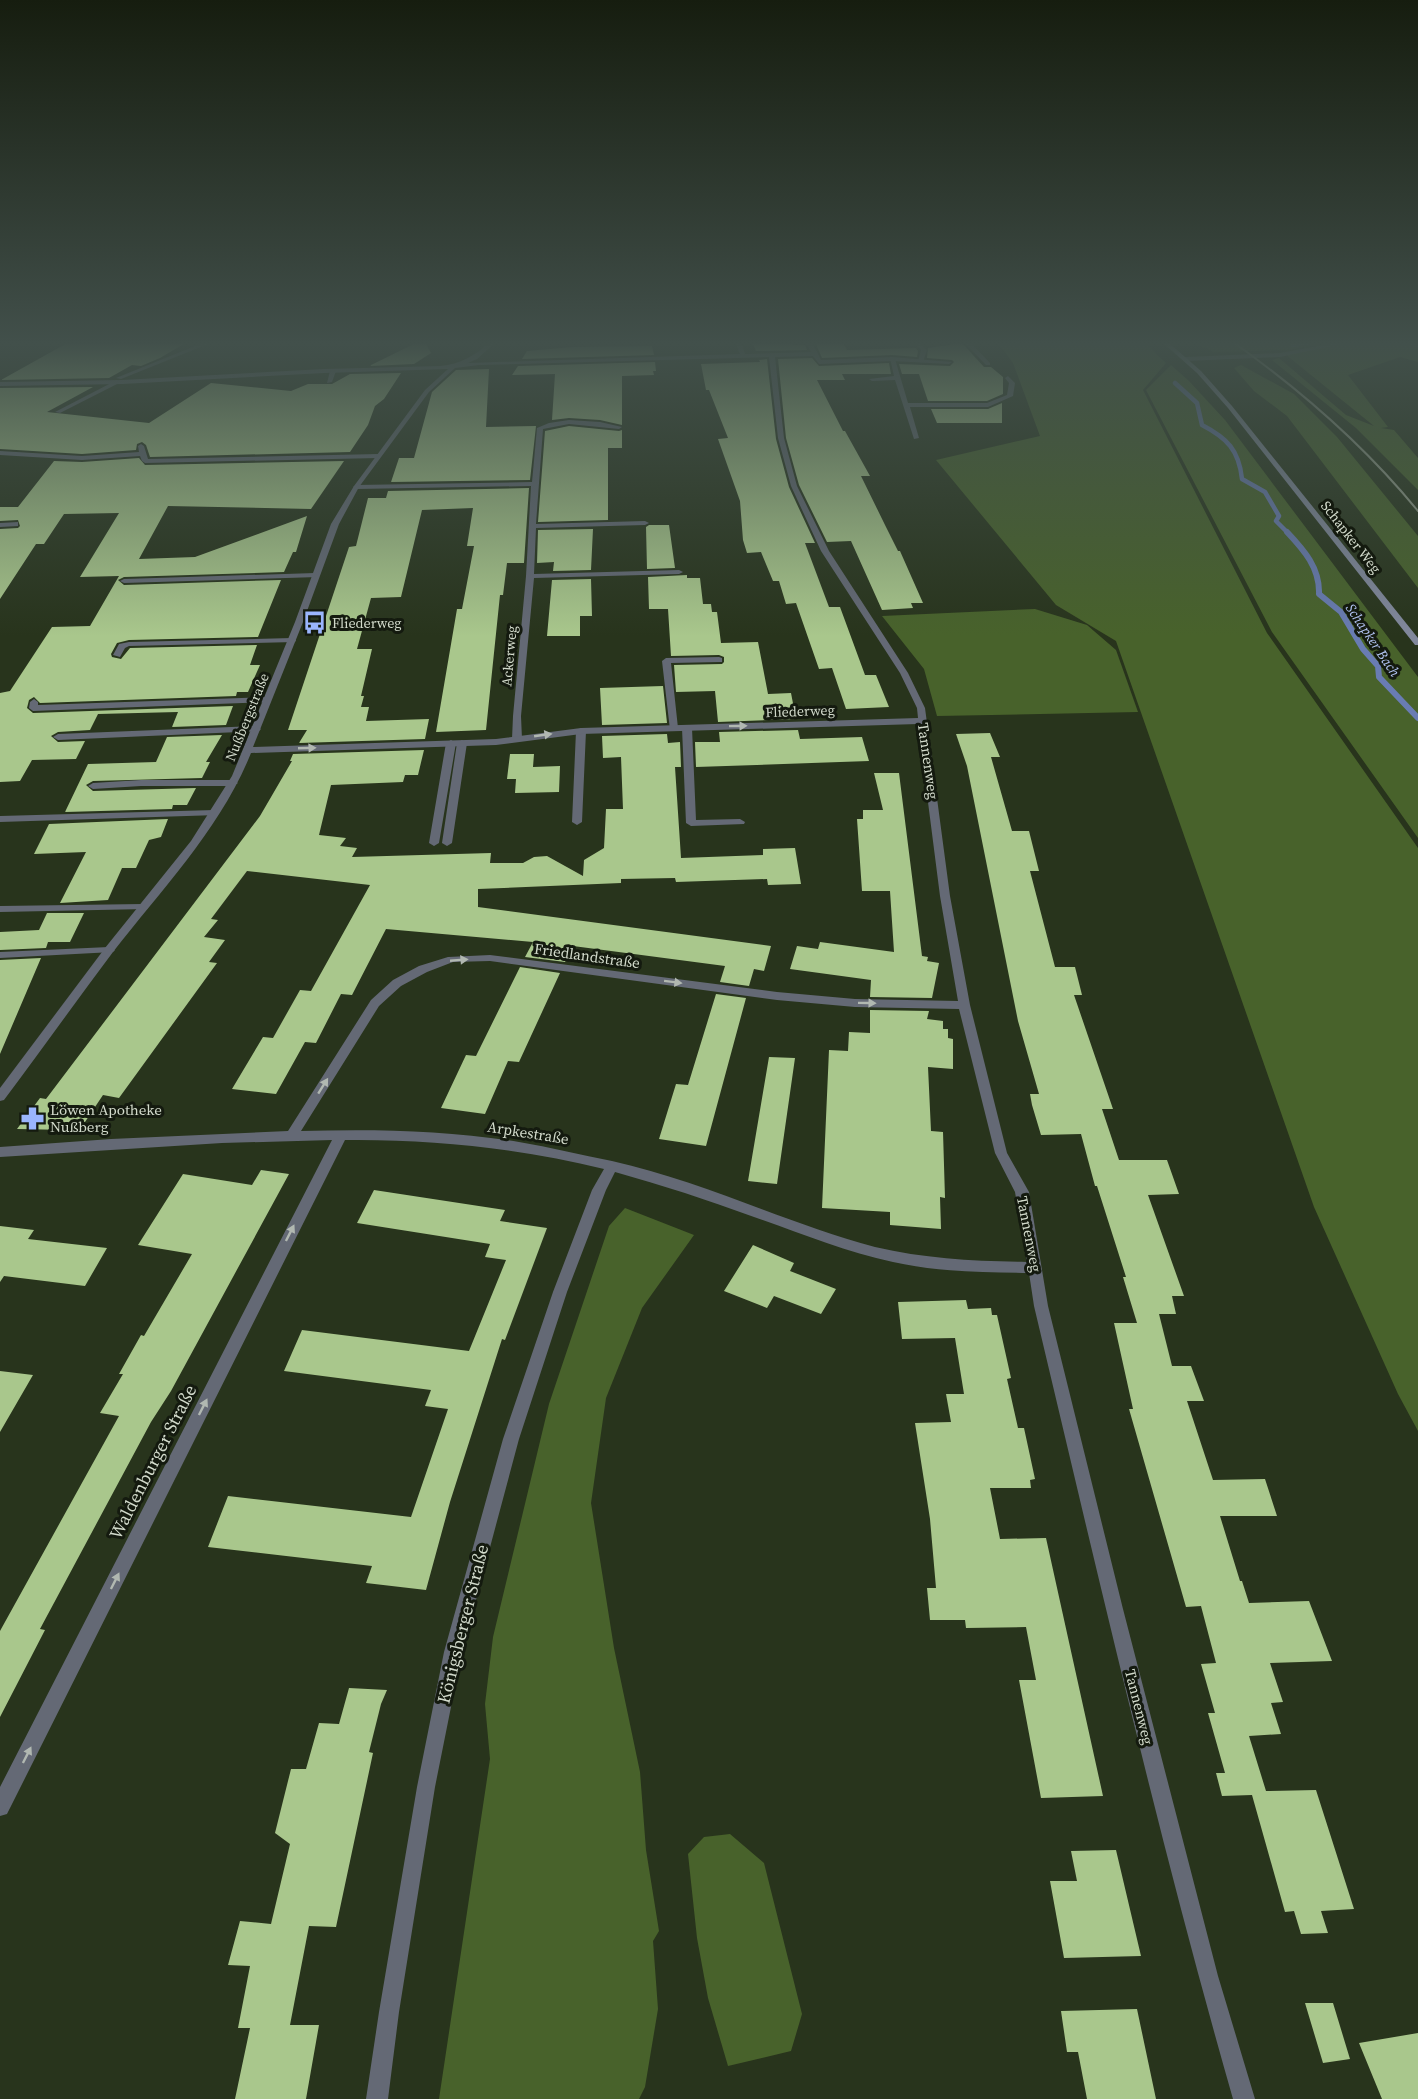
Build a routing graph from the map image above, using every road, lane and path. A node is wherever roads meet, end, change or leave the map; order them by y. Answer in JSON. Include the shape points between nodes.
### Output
{"nodes":[{"id":1,"x":390,"y":440,"type":"edge"},
{"id":2,"x":539,"y":440,"type":"edge"},
{"id":3,"x":782,"y":440,"type":"edge"},
{"id":4,"x":1256,"y":440,"type":"edge"},
{"id":5,"x":0,"y":453,"type":"edge"},
{"id":6,"x":378,"y":456,"type":"junction"},
{"id":7,"x":535,"y":484,"type":"junction"},
{"id":8,"x":356,"y":487,"type":"junction"},
{"id":9,"x":645,"y":523,"type":"dead end"},
{"id":10,"x":15,"y":524,"type":"dead end"},
{"id":11,"x":0,"y":525,"type":"edge"},
{"id":12,"x":533,"y":526,"type":"junction"},
{"id":13,"x":679,"y":572,"type":"dead end"},
{"id":14,"x":315,"y":575,"type":"junction"},
{"id":15,"x":530,"y":576,"type":"junction"},
{"id":16,"x":124,"y":581,"type":"dead end"},
{"id":17,"x":292,"y":640,"type":"junction"},
{"id":18,"x":1418,"y":643,"type":"edge"},
{"id":19,"x":117,"y":655,"type":"dead end"},
{"id":20,"x":719,"y":660,"type":"dead end"},
{"id":21,"x":268,"y":700,"type":"junction"},
{"id":22,"x":34,"y":702,"type":"dead end"},
{"id":23,"x":922,"y":721,"type":"junction"},
{"id":24,"x":672,"y":728,"type":"junction"},
{"id":25,"x":687,"y":728,"type":"junction"},
{"id":26,"x":256,"y":729,"type":"junction"},
{"id":27,"x":581,"y":731,"type":"junction"},
{"id":28,"x":58,"y":738,"type":"dead end"},
{"id":29,"x":517,"y":739,"type":"junction"},
{"id":30,"x":451,"y":743,"type":"junction"},
{"id":31,"x":462,"y":743,"type":"junction"},
{"id":32,"x":248,"y":750,"type":"junction"},
{"id":33,"x":233,"y":783,"type":"junction"},
{"id":34,"x":93,"y":786,"type":"dead end"},
{"id":35,"x":215,"y":813,"type":"junction"},
{"id":36,"x":0,"y":819,"type":"edge"},
{"id":37,"x":577,"y":822,"type":"dead end"},
{"id":38,"x":740,"y":822,"type":"dead end"},
{"id":39,"x":434,"y":843,"type":"dead end"},
{"id":40,"x":447,"y":843,"type":"dead end"},
{"id":41,"x":143,"y":907,"type":"junction"},
{"id":42,"x":0,"y":909,"type":"edge"},
{"id":43,"x":109,"y":950,"type":"junction"},
{"id":44,"x":0,"y":955,"type":"edge"},
{"id":45,"x":964,"y":1005,"type":"junction"},
{"id":46,"x":0,"y":1097,"type":"edge"},
{"id":47,"x":341,"y":1134,"type":"junction"},
{"id":48,"x":292,"y":1136,"type":"junction"},
{"id":49,"x":0,"y":1152,"type":"edge"},
{"id":50,"x":612,"y":1166,"type":"junction"},
{"id":51,"x":1036,"y":1268,"type":"junction"},
{"id":52,"x":0,"y":1807,"type":"edge"},
{"id":53,"x":377,"y":2099,"type":"edge"},
{"id":54,"x":1244,"y":2099,"type":"edge"}],
"edges":[{"from":1,"to":6,"type":"street","name":"Nußbergstraße"},
{"from":2,"to":7,"type":"street","name":"Ackerweg"},
{"from":3,"to":23,"type":"street","name":"Tannenweg","via":[[794,486],[825,551],[917,696]]},
{"from":4,"to":18,"type":"street","name":"Schapker Weg"},
{"from":5,"to":6,"type":"street","via":[[82,458],[142,450],[145,461]]},
{"from":6,"to":8,"type":"street","name":"Nußbergstraße"},
{"from":7,"to":8,"type":"street"},
{"from":7,"to":12,"type":"street","name":"Ackerweg"},
{"from":8,"to":14,"type":"street","name":"Nußbergstraße","via":[[335,524]]},
{"from":9,"to":12,"type":"street"},
{"from":10,"to":11,"type":"street"},
{"from":12,"to":15,"type":"street","name":"Ackerweg"},
{"from":13,"to":15,"type":"street"},
{"from":14,"to":16,"type":"street"},
{"from":14,"to":17,"type":"street","name":"Nußbergstraße"},
{"from":15,"to":29,"type":"street","name":"Ackerweg"},
{"from":17,"to":19,"type":"street","via":[[129,644],[122,646]]},
{"from":17,"to":21,"type":"street","name":"Nußbergstraße"},
{"from":20,"to":24,"type":"street","via":[[666,661]]},
{"from":21,"to":22,"type":"street","via":[[33,708]]},
{"from":21,"to":26,"type":"street","name":"Nußbergstraße"},
{"from":25,"to":23,"type":"street","name":"Fliederweg","one_way":true},
{"from":23,"to":45,"type":"street","name":"Tannenweg"},
{"from":24,"to":25,"type":"street","name":"Fliederweg"},
{"from":24,"to":27,"type":"street","name":"Fliederweg"},
{"from":25,"to":38,"type":"street","via":[[691,823]]},
{"from":26,"to":28,"type":"street"},
{"from":26,"to":32,"type":"street","name":"Nußbergstraße"},
{"from":29,"to":27,"type":"street","name":"Fliederweg","one_way":true},
{"from":27,"to":37,"type":"street"},
{"from":29,"to":31,"type":"street","name":"Fliederweg"},
{"from":30,"to":31,"type":"street","name":"Fliederweg"},
{"from":32,"to":30,"type":"street","name":"Fliederweg","one_way":true},
{"from":30,"to":39,"type":"street"},
{"from":31,"to":40,"type":"street"},
{"from":32,"to":33,"type":"street","name":"Nußbergstraße"},
{"from":33,"to":34,"type":"street"},
{"from":33,"to":35,"type":"street","name":"Nußbergstraße"},
{"from":35,"to":36,"type":"street"},
{"from":35,"to":41,"type":"street","name":"Nußbergstraße"},
{"from":41,"to":42,"type":"street"},
{"from":41,"to":43,"type":"street","name":"Nußbergstraße"},
{"from":43,"to":44,"type":"street"},
{"from":43,"to":46,"type":"street","name":"Nußbergstraße"},
{"from":48,"to":45,"type":"street","name":"Friedlandstraße","one_way":true,"via":[[375,1003],[397,983],[452,959],[490,958],[833,1001]]},
{"from":45,"to":51,"type":"street","name":"Tannenweg","via":[[1001,1153],[1022,1192]]},
{"from":47,"to":48,"type":"street","name":"Arpkestraße"},
{"from":47,"to":50,"type":"street","name":"Arpkestraße","via":[[504,1145]]},
{"from":52,"to":47,"type":"street","name":"Waldenburger Straße","one_way":true},
{"from":48,"to":49,"type":"street","name":"Arpkestraße","via":[[68,1145]]},
{"from":50,"to":51,"type":"street","name":"Arpkestraße","via":[[893,1257],[935,1264]]},
{"from":50,"to":53,"type":"street","name":"Königsberger Straße","via":[[560,1292],[511,1439],[453,1652],[424,1798]]},
{"from":51,"to":54,"type":"street","name":"Tannenweg","via":[[1041,1306],[1114,1609],[1208,1976]]}]}
